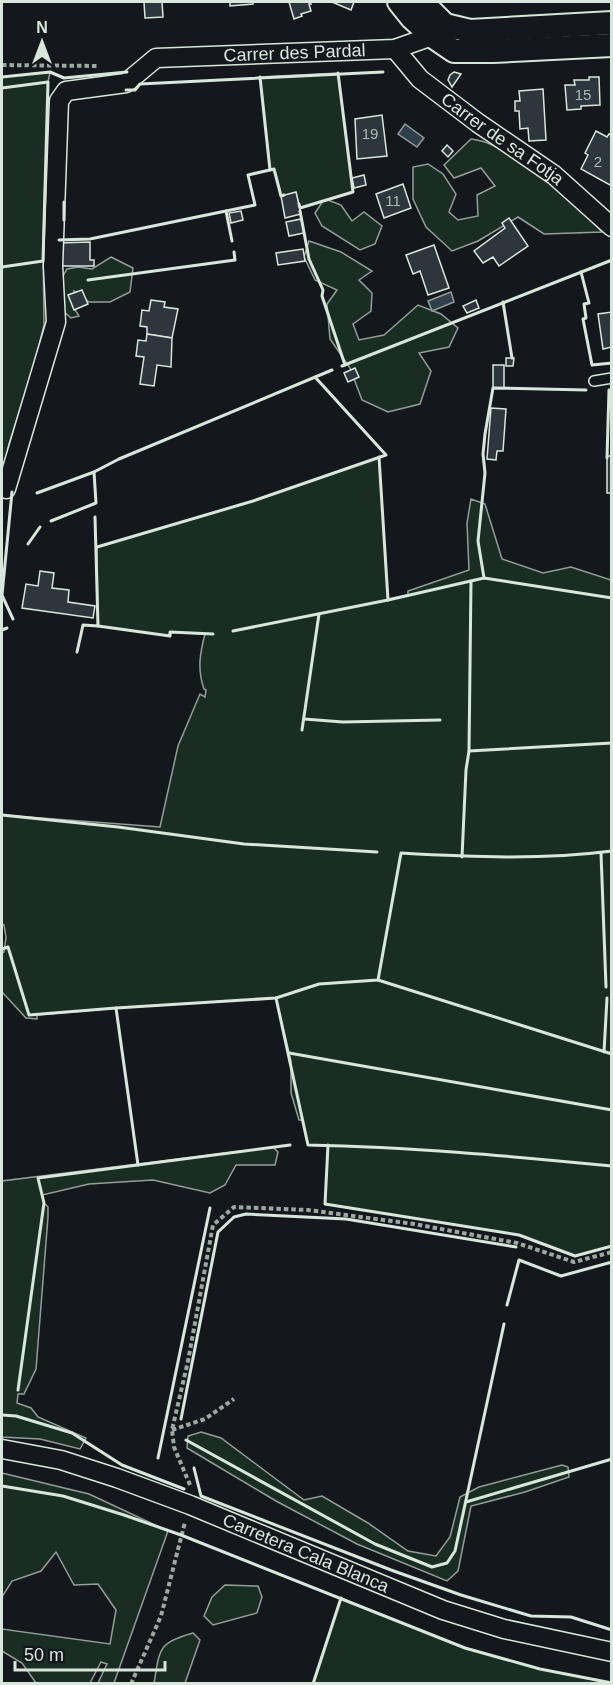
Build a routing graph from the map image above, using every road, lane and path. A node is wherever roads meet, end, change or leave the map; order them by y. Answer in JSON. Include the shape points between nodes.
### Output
{"nodes":[{"id":1,"x":399,"y":2,"type":"edge"},
{"id":2,"x":422,"y":2,"type":"edge"},
{"id":3,"x":612,"y":23,"type":"edge"},
{"id":4,"x":439,"y":31,"type":"junction"},
{"id":5,"x":612,"y":45,"type":"edge"},
{"id":6,"x":395,"y":49,"type":"junction"},
{"id":7,"x":2,"y":65,"type":"edge"},
{"id":8,"x":106,"y":66,"type":"dead end"},
{"id":9,"x":612,"y":227,"type":"edge"},
{"id":10,"x":612,"y":378,"type":"edge"},
{"id":11,"x":594,"y":381,"type":"dead end"},
{"id":12,"x":6,"y":489,"type":"dead end"},
{"id":13,"x":612,"y":1252,"type":"edge"},
{"id":14,"x":234,"y":1399,"type":"dead end"},
{"id":15,"x":172,"y":1430,"type":"junction"},
{"id":16,"x":2,"y":1449,"type":"edge"},
{"id":17,"x":190,"y":1505,"type":"junction"},
{"id":18,"x":612,"y":1652,"type":"edge"},
{"id":19,"x":131,"y":1683,"type":"edge"}],
"edges":[{"from":1,"to":4,"type":"street","via":[[411,17]]},
{"from":2,"to":4,"type":"street"},
{"from":3,"to":4,"type":"street"},
{"from":4,"to":5,"type":"street","via":[[454,51]]},
{"from":4,"to":6,"type":"street","name":"Carrer des Pardal"},
{"from":6,"to":9,"type":"street","name":"Carrer de sa Fotja","via":[[420,79],[554,175]]},
{"from":6,"to":12,"type":"street","name":"Carrer des Pardal","via":[[156,58],[126,83],[66,91],[58,101],[53,266],[56,322]]},
{"from":7,"to":8,"type":"path"},
{"from":10,"to":11,"type":"lane"},
{"from":13,"to":15,"type":"path","via":[[574,1262],[518,1243],[414,1224],[308,1210],[234,1207],[213,1225]]},
{"from":14,"to":15,"type":"path","via":[[206,1419]]},
{"from":15,"to":17,"type":"path","via":[[174,1448],[190,1484]]},
{"from":16,"to":17,"type":"street","name":"Carretera Cala Blanca","via":[[61,1460]]},
{"from":17,"to":18,"type":"street","name":"Carretera Cala Blanca","via":[[443,1610],[504,1629]]},
{"from":17,"to":19,"type":"path","via":[[160,1616]]}]}
